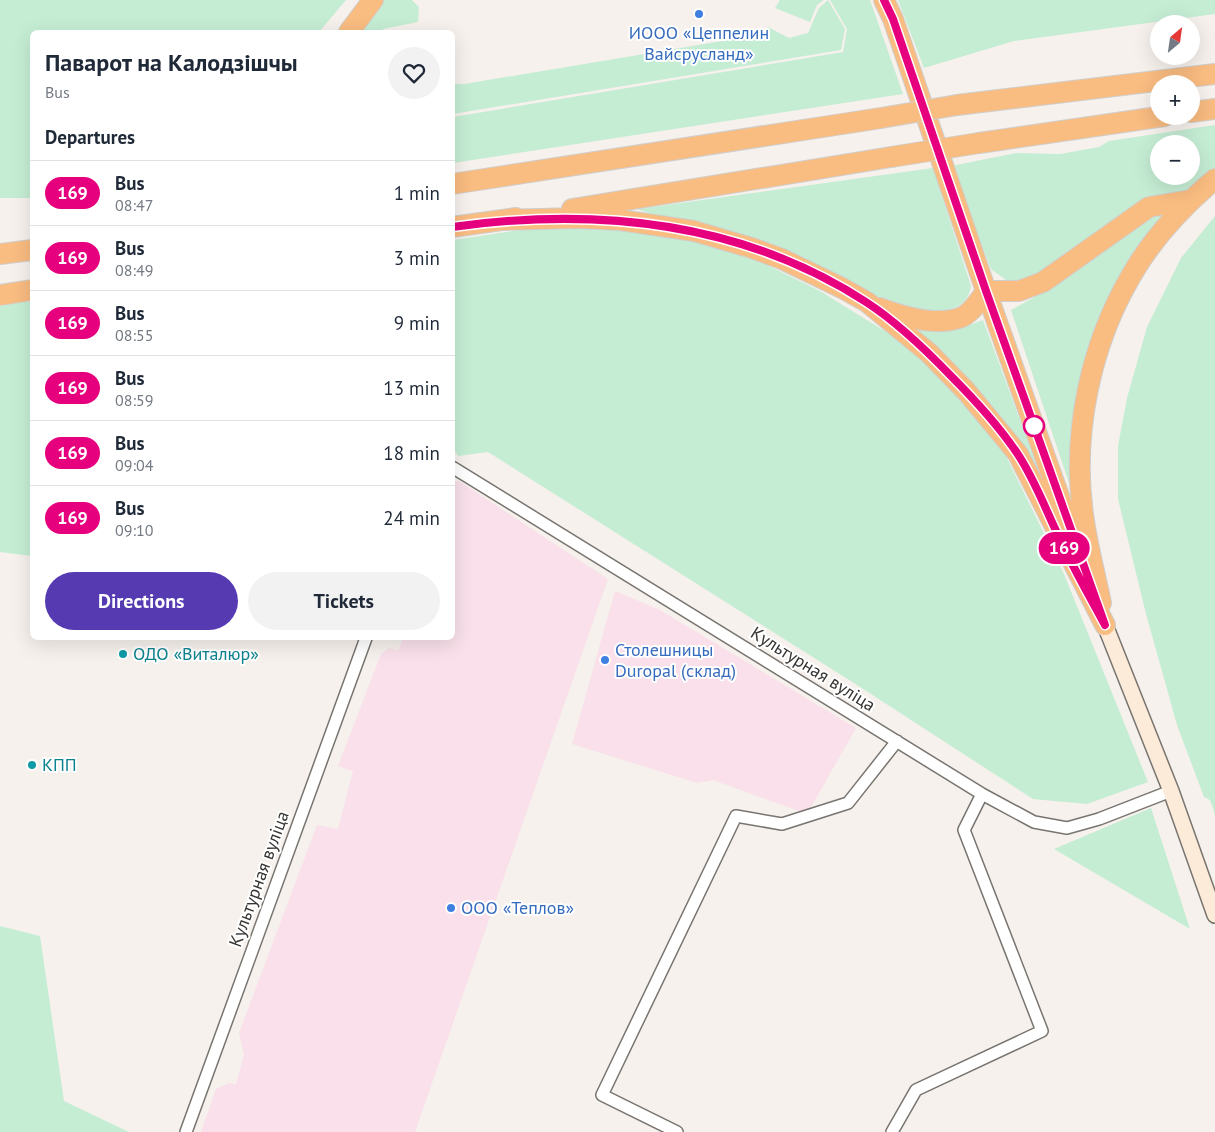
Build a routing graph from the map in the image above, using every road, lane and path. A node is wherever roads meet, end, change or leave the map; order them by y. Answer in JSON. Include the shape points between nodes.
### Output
{"nodes":[{"id":1,"x":884,"y":0,"type":"edge"},
{"id":2,"x":369,"y":5,"type":"edge"},
{"id":3,"x":350,"y":30,"type":"edge"},
{"id":4,"x":360,"y":30,"type":"edge"},
{"id":5,"x":1215,"y":74,"type":"edge"},
{"id":6,"x":1215,"y":109,"type":"edge"},
{"id":7,"x":1200,"y":111,"type":"edge"},
{"id":8,"x":1150,"y":118,"type":"edge"},
{"id":9,"x":1215,"y":179,"type":"edge"},
{"id":10,"x":459,"y":182,"type":"edge"},
{"id":11,"x":1190,"y":200,"type":"junction"},
{"id":12,"x":503,"y":220,"type":"junction"},
{"id":13,"x":455,"y":228,"type":"edge"},
{"id":14,"x":30,"y":250,"type":"edge"},
{"id":15,"x":0,"y":254,"type":"edge"},
{"id":16,"x":30,"y":290,"type":"edge"},
{"id":17,"x":986,"y":291,"type":"junction"},
{"id":18,"x":0,"y":295,"type":"edge"},
{"id":19,"x":867,"y":302,"type":"junction"},
{"id":20,"x":455,"y":469,"type":"edge"},
{"id":21,"x":1105,"y":625,"type":"junction"},
{"id":22,"x":365,"y":640,"type":"edge"},
{"id":23,"x":896,"y":741,"type":"junction"},
{"id":24,"x":1171,"y":791,"type":"junction"},
{"id":25,"x":982,"y":794,"type":"junction"},
{"id":26,"x":1215,"y":915,"type":"edge"},
{"id":27,"x":186,"y":1132,"type":"edge"},
{"id":28,"x":677,"y":1132,"type":"edge"},
{"id":29,"x":892,"y":1132,"type":"edge"}],
"edges":[{"from":1,"to":17,"type":"highway"},
{"from":2,"to":3,"type":"highway"},
{"from":2,"to":4,"type":"highway"},
{"from":5,"to":10,"type":"highway","bridge":true,"via":[[957,105]]},
{"from":6,"to":7,"type":"highway"},
{"from":8,"to":12,"type":"highway","bridge":true,"via":[[891,156]]},
{"from":9,"to":11,"type":"highway"},
{"from":11,"to":17,"type":"highway","via":[[1149,206],[1043,282],[1019,291]]},
{"from":11,"to":21,"type":"highway","via":[[1131,275],[1114,310],[1089,384],[1082,434],[1083,513]]},
{"from":12,"to":13,"type":"highway"},
{"from":12,"to":19,"type":"highway","via":[[620,220],[694,231],[782,259]]},
{"from":14,"to":15,"type":"highway"},
{"from":16,"to":18,"type":"highway"},
{"from":17,"to":19,"type":"highway","via":[[963,316],[948,320],[897,314]]},
{"from":17,"to":21,"type":"highway"},
{"from":19,"to":21,"type":"highway","via":[[929,353],[966,391],[1018,454]]},
{"from":20,"to":23,"type":"street","name":"Культурная вуліца"},
{"from":21,"to":24,"type":"main road"},
{"from":22,"to":27,"type":"street","name":"Культурная вуліца"},
{"from":23,"to":25,"type":"street","name":"Культурная вуліца"},
{"from":23,"to":28,"type":"street","via":[[848,803],[782,824],[736,816],[602,1095]]},
{"from":24,"to":25,"type":"street","name":"Культурная вуліца","via":[[1100,819],[1067,828],[1034,822]]},
{"from":24,"to":26,"type":"main road"},
{"from":25,"to":29,"type":"street","via":[[964,830],[1042,1031],[916,1090]]}]}
